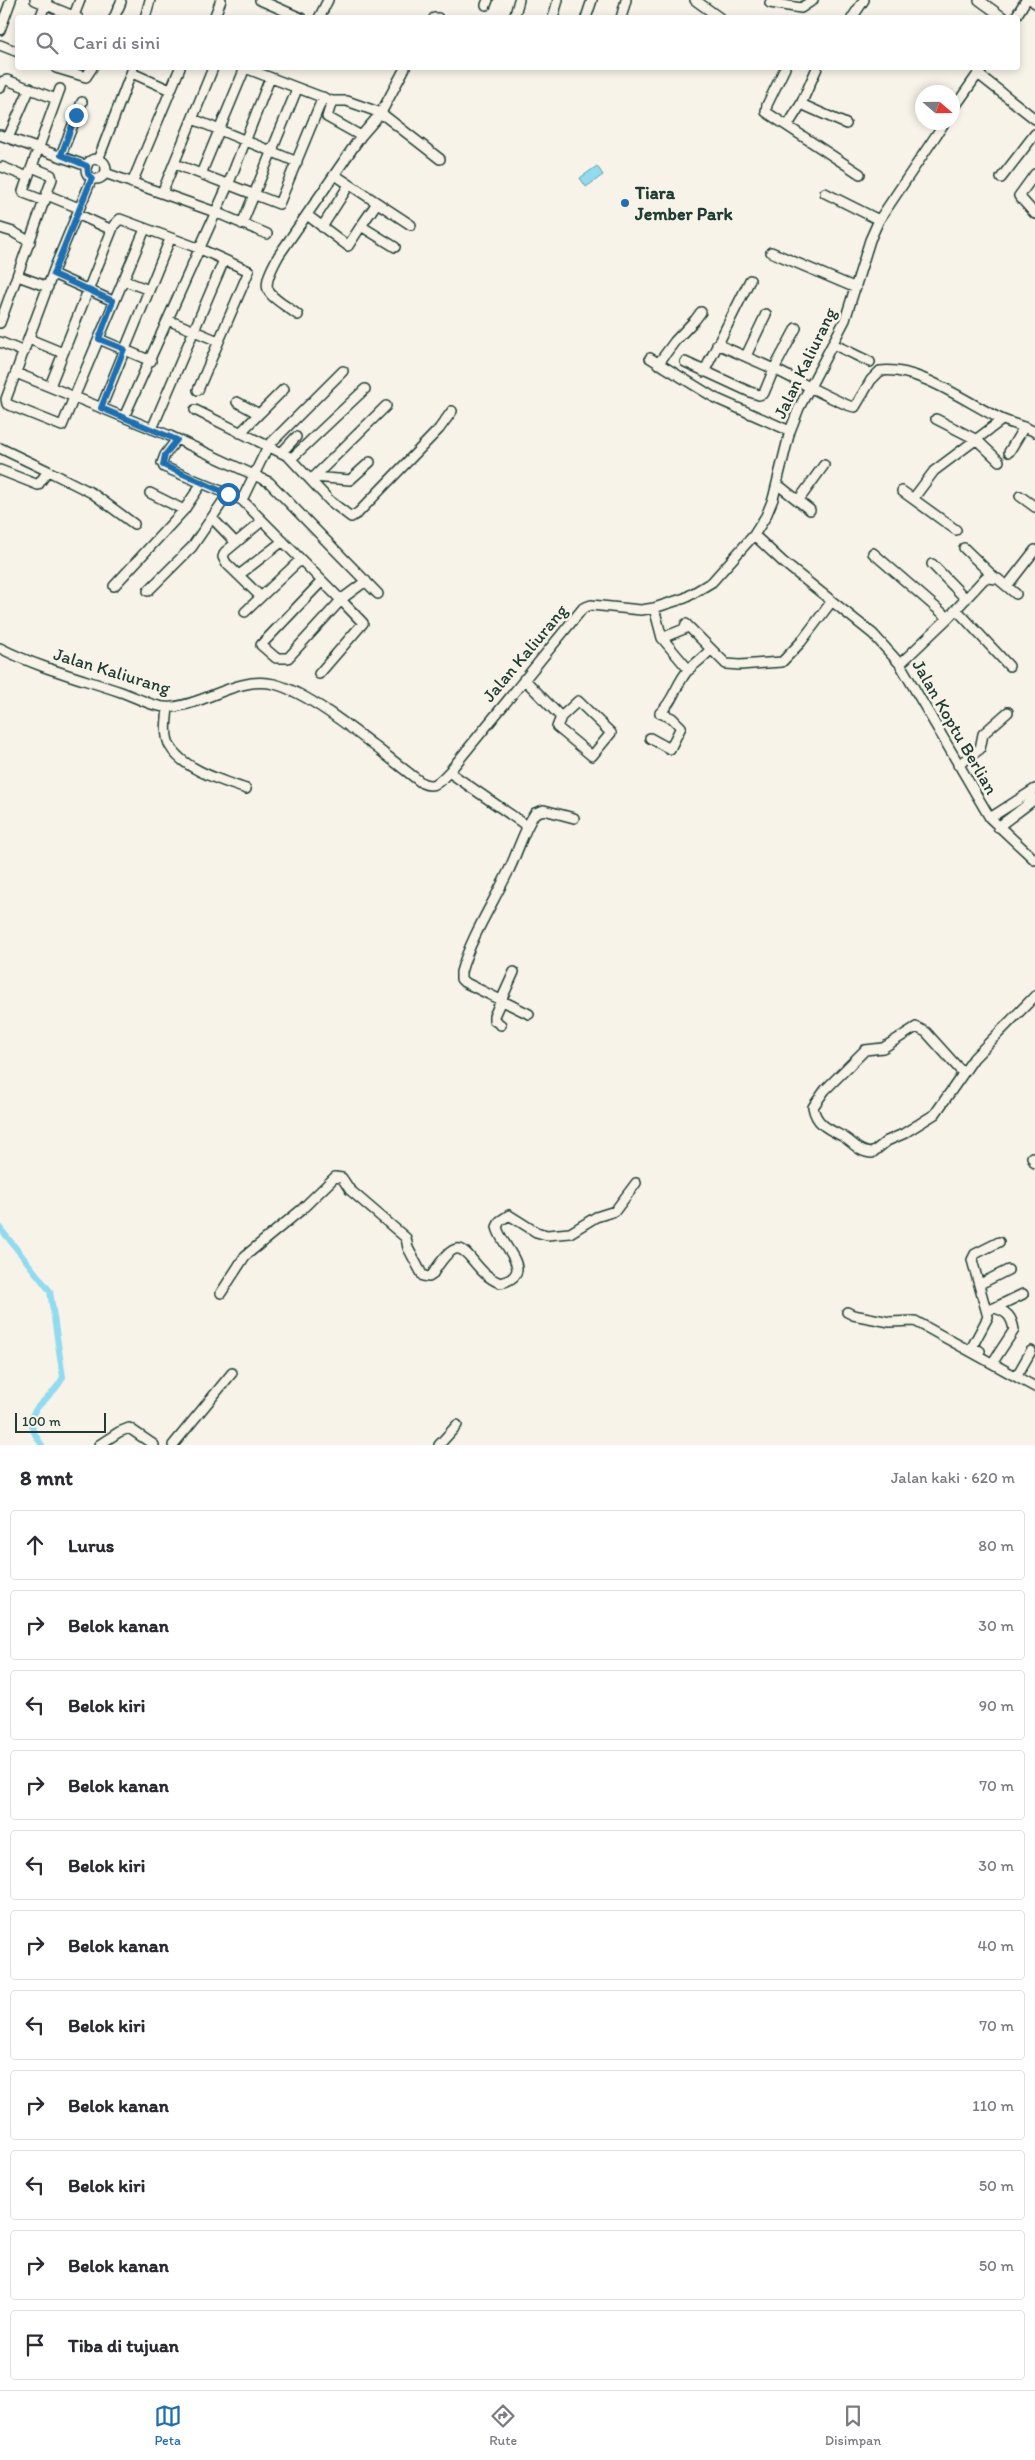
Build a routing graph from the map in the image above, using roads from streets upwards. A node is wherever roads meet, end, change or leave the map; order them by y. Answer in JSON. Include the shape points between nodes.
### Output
{"nodes":[{"id":1,"x":11,"y":0,"type":"edge"},
{"id":2,"x":35,"y":0,"type":"edge"},
{"id":3,"x":80,"y":0,"type":"edge"},
{"id":4,"x":150,"y":0,"type":"edge"},
{"id":5,"x":221,"y":0,"type":"edge"},
{"id":6,"x":260,"y":0,"type":"edge"},
{"id":7,"x":328,"y":0,"type":"edge"},
{"id":8,"x":519,"y":0,"type":"edge"},
{"id":9,"x":558,"y":0,"type":"edge"},
{"id":10,"x":592,"y":0,"type":"edge"},
{"id":11,"x":626,"y":0,"type":"edge"},
{"id":12,"x":695,"y":0,"type":"edge"},
{"id":13,"x":813,"y":0,"type":"edge"},
{"id":14,"x":864,"y":0,"type":"edge"},
{"id":15,"x":979,"y":0,"type":"edge"},
{"id":16,"x":1026,"y":0,"type":"edge"},
{"id":17,"x":1032,"y":0,"type":"edge"},
{"id":18,"x":46,"y":2,"type":"edge"},
{"id":19,"x":121,"y":2,"type":"dead end"},
{"id":20,"x":770,"y":3,"type":"dead end"},
{"id":21,"x":1035,"y":3,"type":"edge"},
{"id":22,"x":41,"y":15,"type":"edge"},
{"id":23,"x":71,"y":15,"type":"edge"},
{"id":24,"x":76,"y":15,"type":"edge"},
{"id":25,"x":115,"y":15,"type":"edge"},
{"id":26,"x":146,"y":15,"type":"edge"},
{"id":27,"x":215,"y":15,"type":"edge"},
{"id":28,"x":293,"y":15,"type":"edge"},
{"id":29,"x":320,"y":15,"type":"edge"},
{"id":30,"x":515,"y":15,"type":"edge"},
{"id":31,"x":554,"y":15,"type":"edge"},
{"id":32,"x":587,"y":15,"type":"edge"},
{"id":33,"x":622,"y":15,"type":"edge"},
{"id":34,"x":716,"y":15,"type":"edge"},
{"id":35,"x":854,"y":15,"type":"edge"},
{"id":36,"x":1000,"y":15,"type":"edge"},
{"id":37,"x":1017,"y":15,"type":"edge"},
{"id":38,"x":0,"y":30,"type":"edge"},
{"id":39,"x":0,"y":45,"type":"edge"},
{"id":40,"x":15,"y":51,"type":"edge"},
{"id":41,"x":63,"y":70,"type":"edge"},
{"id":42,"x":91,"y":70,"type":"edge"},
{"id":43,"x":133,"y":70,"type":"edge"},
{"id":44,"x":179,"y":70,"type":"edge"},
{"id":45,"x":212,"y":70,"type":"edge"},
{"id":46,"x":244,"y":70,"type":"edge"},
{"id":47,"x":250,"y":70,"type":"edge"},
{"id":48,"x":404,"y":70,"type":"edge"},
{"id":49,"x":784,"y":70,"type":"edge"},
{"id":50,"x":816,"y":70,"type":"edge"},
{"id":51,"x":980,"y":70,"type":"edge"},
{"id":52,"x":270,"y":78,"type":"junction"},
{"id":53,"x":0,"y":88,"type":"edge"},
{"id":54,"x":30,"y":88,"type":"junction"},
{"id":55,"x":60,"y":89,"type":"dead end"},
{"id":56,"x":298,"y":89,"type":"junction"},
{"id":57,"x":170,"y":90,"type":"junction"},
{"id":58,"x":323,"y":97,"type":"junction"},
{"id":59,"x":56,"y":99,"type":"junction"},
{"id":60,"x":960,"y":99,"type":"edge"},
{"id":61,"x":332,"y":101,"type":"junction"},
{"id":62,"x":82,"y":102,"type":"dead end"},
{"id":63,"x":801,"y":104,"type":"junction"},
{"id":64,"x":380,"y":113,"type":"junction"},
{"id":65,"x":1034,"y":115,"type":"edge"},
{"id":66,"x":193,"y":119,"type":"junction"},
{"id":67,"x":846,"y":124,"type":"dead end"},
{"id":68,"x":788,"y":125,"type":"junction"},
{"id":69,"x":220,"y":130,"type":"junction"},
{"id":70,"x":940,"y":130,"type":"edge"},
{"id":71,"x":1035,"y":134,"type":"edge"},
{"id":72,"x":4,"y":136,"type":"edge"},
{"id":73,"x":360,"y":136,"type":"junction"},
{"id":74,"x":246,"y":141,"type":"junction"},
{"id":75,"x":38,"y":148,"type":"junction"},
{"id":76,"x":271,"y":151,"type":"junction"},
{"id":77,"x":61,"y":155,"type":"junction"},
{"id":78,"x":440,"y":159,"type":"dead end"},
{"id":79,"x":98,"y":160,"type":"junction"},
{"id":80,"x":297,"y":162,"type":"junction"},
{"id":81,"x":175,"y":164,"type":"junction"},
{"id":82,"x":87,"y":166,"type":"junction"},
{"id":83,"x":2,"y":167,"type":"dead end"},
{"id":84,"x":32,"y":167,"type":"junction"},
{"id":85,"x":105,"y":173,"type":"junction"},
{"id":86,"x":201,"y":174,"type":"junction"},
{"id":87,"x":860,"y":174,"type":"dead end"},
{"id":88,"x":1035,"y":174,"type":"edge"},
{"id":89,"x":335,"y":175,"type":"junction"},
{"id":90,"x":28,"y":176,"type":"junction"},
{"id":91,"x":92,"y":178,"type":"junction"},
{"id":92,"x":1001,"y":178,"type":"dead end"},
{"id":93,"x":132,"y":183,"type":"junction"},
{"id":94,"x":228,"y":185,"type":"junction"},
{"id":95,"x":349,"y":185,"type":"junction"},
{"id":96,"x":162,"y":193,"type":"junction"},
{"id":97,"x":825,"y":193,"type":"dead end"},
{"id":98,"x":253,"y":195,"type":"junction"},
{"id":99,"x":46,"y":198,"type":"junction"},
{"id":100,"x":377,"y":203,"type":"junction"},
{"id":101,"x":78,"y":211,"type":"junction"},
{"id":102,"x":215,"y":212,"type":"junction"},
{"id":103,"x":1035,"y":214,"type":"edge"},
{"id":104,"x":307,"y":215,"type":"junction"},
{"id":105,"x":879,"y":220,"type":"junction"},
{"id":106,"x":242,"y":224,"type":"junction"},
{"id":107,"x":411,"y":225,"type":"dead end"},
{"id":108,"x":362,"y":226,"type":"junction"},
{"id":109,"x":322,"y":227,"type":"junction"},
{"id":110,"x":0,"y":228,"type":"edge"},
{"id":111,"x":145,"y":229,"type":"junction"},
{"id":112,"x":112,"y":230,"type":"junction"},
{"id":113,"x":267,"y":234,"type":"dead end"},
{"id":114,"x":170,"y":239,"type":"junction"},
{"id":115,"x":30,"y":242,"type":"junction"},
{"id":116,"x":396,"y":247,"type":"dead end"},
{"id":117,"x":198,"y":248,"type":"junction"},
{"id":118,"x":771,"y":252,"type":"dead end"},
{"id":119,"x":224,"y":260,"type":"junction"},
{"id":120,"x":53,"y":274,"type":"junction"},
{"id":121,"x":18,"y":276,"type":"junction"},
{"id":122,"x":123,"y":280,"type":"junction"},
{"id":123,"x":750,"y":280,"type":"dead end"},
{"id":124,"x":48,"y":288,"type":"junction"},
{"id":125,"x":856,"y":288,"type":"junction"},
{"id":126,"x":88,"y":290,"type":"junction"},
{"id":127,"x":149,"y":290,"type":"junction"},
{"id":128,"x":113,"y":301,"type":"junction"},
{"id":129,"x":701,"y":312,"type":"dead end"},
{"id":130,"x":766,"y":314,"type":"dead end"},
{"id":131,"x":298,"y":315,"type":"dead end"},
{"id":132,"x":168,"y":320,"type":"junction"},
{"id":133,"x":0,"y":323,"type":"edge"},
{"id":134,"x":796,"y":328,"type":"dead end"},
{"id":135,"x":193,"y":330,"type":"junction"},
{"id":136,"x":29,"y":338,"type":"junction"},
{"id":137,"x":99,"y":339,"type":"junction"},
{"id":138,"x":218,"y":341,"type":"junction"},
{"id":139,"x":0,"y":342,"type":"edge"},
{"id":140,"x":717,"y":344,"type":"junction"},
{"id":141,"x":833,"y":344,"type":"junction"},
{"id":142,"x":124,"y":349,"type":"junction"},
{"id":143,"x":24,"y":352,"type":"junction"},
{"id":144,"x":63,"y":352,"type":"junction"},
{"id":145,"x":746,"y":356,"type":"junction"},
{"id":146,"x":650,"y":358,"type":"dead end"},
{"id":147,"x":151,"y":360,"type":"junction"},
{"id":148,"x":685,"y":362,"type":"dead end"},
{"id":149,"x":870,"y":362,"type":"dead end"},
{"id":150,"x":658,"y":364,"type":"junction"},
{"id":151,"x":774,"y":369,"type":"junction"},
{"id":152,"x":343,"y":371,"type":"dead end"},
{"id":153,"x":704,"y":372,"type":"junction"},
{"id":154,"x":16,"y":373,"type":"junction"},
{"id":155,"x":810,"y":385,"type":"junction"},
{"id":156,"x":50,"y":386,"type":"junction"},
{"id":157,"x":284,"y":389,"type":"dead end"},
{"id":158,"x":365,"y":389,"type":"dead end"},
{"id":159,"x":198,"y":390,"type":"dead end"},
{"id":160,"x":4,"y":396,"type":"edge"},
{"id":161,"x":75,"y":397,"type":"junction"},
{"id":162,"x":237,"y":402,"type":"dead end"},
{"id":163,"x":386,"y":406,"type":"dead end"},
{"id":164,"x":101,"y":408,"type":"junction"},
{"id":165,"x":195,"y":410,"type":"dead end"},
{"id":166,"x":452,"y":410,"type":"dead end"},
{"id":167,"x":259,"y":414,"type":"junction"},
{"id":168,"x":124,"y":417,"type":"junction"},
{"id":169,"x":936,"y":418,"type":"dead end"},
{"id":170,"x":1002,"y":420,"type":"junction"},
{"id":171,"x":1024,"y":427,"type":"junction"},
{"id":172,"x":152,"y":428,"type":"junction"},
{"id":173,"x":790,"y":431,"type":"junction"},
{"id":174,"x":1035,"y":432,"type":"edge"},
{"id":175,"x":240,"y":433,"type":"junction"},
{"id":176,"x":296,"y":437,"type":"dead end"},
{"id":177,"x":177,"y":440,"type":"junction"},
{"id":178,"x":977,"y":440,"type":"junction"},
{"id":179,"x":268,"y":446,"type":"junction"},
{"id":180,"x":0,"y":448,"type":"edge"},
{"id":181,"x":282,"y":452,"type":"junction"},
{"id":182,"x":1008,"y":452,"type":"dead end"},
{"id":183,"x":292,"y":458,"type":"junction"},
{"id":184,"x":998,"y":461,"type":"dead end"},
{"id":185,"x":370,"y":462,"type":"dead end"},
{"id":186,"x":824,"y":465,"type":"dead end"},
{"id":187,"x":0,"y":470,"type":"edge"},
{"id":188,"x":48,"y":471,"type":"junction"},
{"id":189,"x":256,"y":475,"type":"junction"},
{"id":190,"x":312,"y":478,"type":"junction"},
{"id":191,"x":202,"y":484,"type":"junction"},
{"id":192,"x":777,"y":484,"type":"junction"},
{"id":193,"x":902,"y":491,"type":"dead end"},
{"id":194,"x":150,"y":493,"type":"dead end"},
{"id":195,"x":228,"y":494,"type":"junction"},
{"id":196,"x":1020,"y":496,"type":"dead end"},
{"id":197,"x":914,"y":499,"type":"junction"},
{"id":198,"x":242,"y":500,"type":"junction"},
{"id":199,"x":798,"y":501,"type":"junction"},
{"id":200,"x":1035,"y":507,"type":"edge"},
{"id":201,"x":184,"y":510,"type":"junction"},
{"id":202,"x":810,"y":510,"type":"dead end"},
{"id":203,"x":213,"y":519,"type":"junction"},
{"id":204,"x":262,"y":521,"type":"junction"},
{"id":205,"x":134,"y":524,"type":"dead end"},
{"id":206,"x":956,"y":530,"type":"dead end"},
{"id":207,"x":754,"y":536,"type":"junction"},
{"id":208,"x":283,"y":541,"type":"junction"},
{"id":209,"x":236,"y":543,"type":"junction"},
{"id":210,"x":964,"y":548,"type":"dead end"},
{"id":211,"x":1035,"y":550,"type":"edge"},
{"id":212,"x":873,"y":553,"type":"dead end"},
{"id":213,"x":300,"y":560,"type":"junction"},
{"id":214,"x":932,"y":564,"type":"dead end"},
{"id":215,"x":239,"y":575,"type":"junction"},
{"id":216,"x":994,"y":577,"type":"junction"},
{"id":217,"x":322,"y":581,"type":"junction"},
{"id":218,"x":366,"y":581,"type":"junction"},
{"id":219,"x":114,"y":586,"type":"dead end"},
{"id":220,"x":1007,"y":586,"type":"junction"},
{"id":221,"x":148,"y":591,"type":"dead end"},
{"id":222,"x":378,"y":594,"type":"dead end"},
{"id":223,"x":1016,"y":594,"type":"dead end"},
{"id":224,"x":260,"y":596,"type":"junction"},
{"id":225,"x":342,"y":599,"type":"junction"},
{"id":226,"x":966,"y":599,"type":"junction"},
{"id":227,"x":832,"y":601,"type":"junction"},
{"id":228,"x":654,"y":608,"type":"junction"},
{"id":229,"x":956,"y":610,"type":"junction"},
{"id":230,"x":245,"y":612,"type":"dead end"},
{"id":231,"x":948,"y":618,"type":"junction"},
{"id":232,"x":662,"y":638,"type":"junction"},
{"id":233,"x":0,"y":648,"type":"edge"},
{"id":234,"x":710,"y":650,"type":"junction"},
{"id":235,"x":900,"y":664,"type":"junction"},
{"id":236,"x":1009,"y":666,"type":"dead end"},
{"id":237,"x":689,"y":670,"type":"junction"},
{"id":238,"x":319,"y":674,"type":"dead end"},
{"id":239,"x":524,"y":679,"type":"junction"},
{"id":240,"x":168,"y":708,"type":"junction"},
{"id":241,"x":1008,"y":712,"type":"dead end"},
{"id":242,"x":561,"y":717,"type":"junction"},
{"id":243,"x":650,"y":738,"type":"dead end"},
{"id":244,"x":958,"y":765,"type":"junction"},
{"id":245,"x":449,"y":772,"type":"junction"},
{"id":246,"x":1035,"y":788,"type":"edge"},
{"id":247,"x":246,"y":789,"type":"dead end"},
{"id":248,"x":1035,"y":799,"type":"edge"},
{"id":249,"x":574,"y":818,"type":"dead end"},
{"id":250,"x":990,"y":818,"type":"junction"},
{"id":251,"x":527,"y":826,"type":"junction"},
{"id":252,"x":998,"y":827,"type":"junction"},
{"id":253,"x":1035,"y":860,"type":"edge"},
{"id":254,"x":514,"y":972,"type":"dead end"},
{"id":255,"x":1035,"y":996,"type":"edge"},
{"id":256,"x":501,"y":1000,"type":"junction"},
{"id":257,"x":529,"y":1014,"type":"dead end"},
{"id":258,"x":500,"y":1025,"type":"dead end"},
{"id":259,"x":962,"y":1072,"type":"junction"},
{"id":260,"x":636,"y":1184,"type":"dead end"},
{"id":261,"x":999,"y":1242,"type":"dead end"},
{"id":262,"x":1008,"y":1270,"type":"dead end"},
{"id":263,"x":980,"y":1284,"type":"junction"},
{"id":264,"x":220,"y":1293,"type":"dead end"},
{"id":265,"x":1022,"y":1294,"type":"dead end"},
{"id":266,"x":991,"y":1310,"type":"junction"},
{"id":267,"x":847,"y":1312,"type":"dead end"},
{"id":268,"x":1031,"y":1351,"type":"dead end"},
{"id":269,"x":996,"y":1359,"type":"junction"},
{"id":270,"x":1019,"y":1372,"type":"junction"},
{"id":271,"x":232,"y":1373,"type":"dead end"},
{"id":272,"x":1035,"y":1380,"type":"edge"},
{"id":273,"x":1035,"y":1387,"type":"edge"},
{"id":274,"x":457,"y":1424,"type":"dead end"},
{"id":275,"x":99,"y":1445,"type":"edge"},
{"id":276,"x":154,"y":1445,"type":"edge"},
{"id":277,"x":173,"y":1445,"type":"edge"},
{"id":278,"x":439,"y":1445,"type":"edge"}],
"edges":[{"from":1,"to":38,"type":"street"},
{"from":2,"to":18,"type":"street"},
{"from":3,"to":24,"type":"street"},
{"from":4,"to":26,"type":"street"},
{"from":5,"to":27,"type":"street"},
{"from":6,"to":28,"type":"street"},
{"from":7,"to":29,"type":"street"},
{"from":8,"to":30,"type":"street"},
{"from":9,"to":31,"type":"street"},
{"from":10,"to":32,"type":"street"},
{"from":11,"to":33,"type":"street"},
{"from":12,"to":34,"type":"street"},
{"from":13,"to":20,"type":"street","via":[[801,8]]},
{"from":14,"to":35,"type":"street"},
{"from":15,"to":36,"type":"street"},
{"from":16,"to":37,"type":"street"},
{"from":17,"to":21,"type":"street"},
{"from":18,"to":22,"type":"street"},
{"from":18,"to":23,"type":"street"},
{"from":19,"to":25,"type":"street"},
{"from":39,"to":40,"type":"street"},
{"from":41,"to":42,"type":"street","via":[[86,77]]},
{"from":43,"to":57,"type":"street"},
{"from":43,"to":79,"type":"street"},
{"from":44,"to":57,"type":"street"},
{"from":45,"to":66,"type":"street"},
{"from":46,"to":69,"type":"street"},
{"from":47,"to":52,"type":"street"},
{"from":48,"to":64,"type":"street"},
{"from":49,"to":68,"type":"street","via":[[766,109],[767,113]]},
{"from":50,"to":63,"type":"street"},
{"from":51,"to":60,"type":"street"},
{"from":51,"to":65,"type":"street"},
{"from":52,"to":56,"type":"street"},
{"from":52,"to":74,"type":"street"},
{"from":53,"to":54,"type":"street","via":[[7,80]]},
{"from":54,"to":59,"type":"street"},
{"from":54,"to":72,"type":"street"},
{"from":55,"to":59,"type":"street"},
{"from":56,"to":58,"type":"street"},
{"from":56,"to":76,"type":"street"},
{"from":57,"to":93,"type":"street"},
{"from":58,"to":61,"type":"street"},
{"from":58,"to":80,"type":"street"},
{"from":59,"to":75,"type":"street"},
{"from":61,"to":64,"type":"street","via":[[348,101]]},
{"from":61,"to":73,"type":"street","via":[[327,117]]},
{"from":62,"to":77,"type":"street"},
{"from":63,"to":67,"type":"street"},
{"from":63,"to":68,"type":"street"},
{"from":64,"to":73,"type":"street"},
{"from":64,"to":78,"type":"street"},
{"from":66,"to":69,"type":"street"},
{"from":66,"to":81,"type":"street"},
{"from":68,"to":87,"type":"street"},
{"from":69,"to":74,"type":"street"},
{"from":69,"to":86,"type":"street"},
{"from":70,"to":105,"type":"street","name":"Jalan Kaliurang"},
{"from":71,"to":92,"type":"street"},
{"from":72,"to":75,"type":"street"},
{"from":73,"to":89,"type":"street"},
{"from":74,"to":76,"type":"street"},
{"from":74,"to":94,"type":"street"},
{"from":75,"to":77,"type":"street"},
{"from":75,"to":84,"type":"street"},
{"from":76,"to":80,"type":"street"},
{"from":76,"to":98,"type":"street"},
{"from":77,"to":82,"type":"street"},
{"from":79,"to":82,"type":"street","via":[[91,160]]},
{"from":79,"to":85,"type":"street","via":[[105,166]]},
{"from":80,"to":98,"type":"street","via":[[280,204]]},
{"from":81,"to":86,"type":"street"},
{"from":81,"to":96,"type":"street"},
{"from":82,"to":91,"type":"street"},
{"from":83,"to":90,"type":"street"},
{"from":84,"to":90,"type":"street"},
{"from":84,"to":99,"type":"street","via":[[52,176]]},
{"from":85,"to":91,"type":"street","via":[[99,178]]},
{"from":85,"to":93,"type":"street"},
{"from":86,"to":94,"type":"street"},
{"from":88,"to":103,"type":"street","via":[[1020,197]]},
{"from":89,"to":95,"type":"street"},
{"from":89,"to":104,"type":"street"},
{"from":90,"to":99,"type":"street","via":[[23,193]]},
{"from":91,"to":101,"type":"street"},
{"from":93,"to":96,"type":"street"},
{"from":94,"to":98,"type":"street"},
{"from":94,"to":102,"type":"street"},
{"from":95,"to":100,"type":"street"},
{"from":95,"to":109,"type":"street"},
{"from":96,"to":102,"type":"street"},
{"from":97,"to":105,"type":"street"},
{"from":98,"to":106,"type":"street"},
{"from":99,"to":101,"type":"street"},
{"from":99,"to":115,"type":"street"},
{"from":100,"to":107,"type":"street"},
{"from":100,"to":108,"type":"street"},
{"from":101,"to":112,"type":"street"},
{"from":101,"to":120,"type":"street"},
{"from":102,"to":106,"type":"street"},
{"from":102,"to":117,"type":"street"},
{"from":104,"to":109,"type":"street"},
{"from":104,"to":131,"type":"street","via":[[278,256],[266,287],[268,293]]},
{"from":105,"to":125,"type":"street","name":"Jalan Kaliurang"},
{"from":106,"to":113,"type":"street"},
{"from":108,"to":109,"type":"street","via":[[348,246]]},
{"from":108,"to":116,"type":"street"},
{"from":110,"to":115,"type":"street"},
{"from":111,"to":112,"type":"street","via":[[120,219]]},
{"from":111,"to":114,"type":"street"},
{"from":111,"to":122,"type":"street"},
{"from":112,"to":126,"type":"street"},
{"from":114,"to":117,"type":"street"},
{"from":114,"to":127,"type":"street"},
{"from":115,"to":121,"type":"street"},
{"from":117,"to":119,"type":"street"},
{"from":117,"to":132,"type":"street"},
{"from":118,"to":125,"type":"street"},
{"from":119,"to":135,"type":"street"},
{"from":119,"to":138,"type":"street","via":[[247,269],[249,274]]},
{"from":120,"to":124,"type":"street"},
{"from":120,"to":126,"type":"street"},
{"from":121,"to":124,"type":"street"},
{"from":121,"to":133,"type":"street"},
{"from":122,"to":127,"type":"street"},
{"from":122,"to":128,"type":"street"},
{"from":123,"to":140,"type":"street"},
{"from":124,"to":136,"type":"street"},
{"from":125,"to":141,"type":"street","name":"Jalan Kaliurang"},
{"from":126,"to":128,"type":"street"},
{"from":126,"to":144,"type":"street"},
{"from":127,"to":142,"type":"street"},
{"from":128,"to":137,"type":"street"},
{"from":129,"to":150,"type":"street"},
{"from":130,"to":145,"type":"street"},
{"from":132,"to":135,"type":"street"},
{"from":132,"to":147,"type":"street"},
{"from":134,"to":151,"type":"street"},
{"from":135,"to":138,"type":"street"},
{"from":135,"to":172,"type":"street"},
{"from":136,"to":143,"type":"street"},
{"from":136,"to":144,"type":"street"},
{"from":137,"to":142,"type":"street"},
{"from":137,"to":161,"type":"street"},
{"from":138,"to":159,"type":"street"},
{"from":139,"to":143,"type":"street"},
{"from":140,"to":145,"type":"street"},
{"from":140,"to":153,"type":"street"},
{"from":141,"to":149,"type":"street"},
{"from":141,"to":155,"type":"street","name":"Jalan Kaliurang"},
{"from":142,"to":147,"type":"street"},
{"from":142,"to":164,"type":"street"},
{"from":143,"to":154,"type":"street"},
{"from":144,"to":156,"type":"street"},
{"from":145,"to":151,"type":"street"},
{"from":146,"to":150,"type":"street"},
{"from":147,"to":168,"type":"street"},
{"from":148,"to":153,"type":"street"},
{"from":150,"to":173,"type":"street","via":[[715,398]]},
{"from":151,"to":153,"type":"street","via":[[761,395]]},
{"from":151,"to":155,"type":"street"},
{"from":152,"to":179,"type":"street"},
{"from":154,"to":156,"type":"street"},
{"from":154,"to":160,"type":"street"},
{"from":155,"to":170,"type":"street","via":[[853,408],[877,373],[898,371],[928,380]]},
{"from":155,"to":173,"type":"street","name":"Jalan Kaliurang"},
{"from":156,"to":161,"type":"street"},
{"from":157,"to":167,"type":"street"},
{"from":158,"to":183,"type":"street"},
{"from":160,"to":161,"type":"street","via":[[7,404],[60,427]]},
{"from":161,"to":164,"type":"street"},
{"from":162,"to":167,"type":"street"},
{"from":163,"to":190,"type":"street"},
{"from":164,"to":168,"type":"street"},
{"from":165,"to":175,"type":"street"},
{"from":166,"to":190,"type":"street","via":[[439,429],[354,516],[349,517],[340,510]]},
{"from":167,"to":175,"type":"street"},
{"from":168,"to":172,"type":"street"},
{"from":169,"to":178,"type":"street"},
{"from":170,"to":171,"type":"street"},
{"from":170,"to":178,"type":"street"},
{"from":171,"to":174,"type":"street"},
{"from":171,"to":182,"type":"street"},
{"from":172,"to":177,"type":"street"},
{"from":173,"to":192,"type":"street","name":"Jalan Kaliurang"},
{"from":175,"to":179,"type":"street"},
{"from":176,"to":181,"type":"street"},
{"from":177,"to":189,"type":"street"},
{"from":177,"to":191,"type":"street","via":[[162,464]]},
{"from":178,"to":184,"type":"street"},
{"from":178,"to":197,"type":"street","via":[[934,471]]},
{"from":179,"to":181,"type":"street"},
{"from":179,"to":189,"type":"street"},
{"from":180,"to":188,"type":"street"},
{"from":181,"to":183,"type":"street"},
{"from":183,"to":190,"type":"street"},
{"from":185,"to":190,"type":"street","via":[[350,480]]},
{"from":186,"to":199,"type":"street"},
{"from":187,"to":188,"type":"street","via":[[36,485]]},
{"from":188,"to":205,"type":"street","via":[[92,493]]},
{"from":189,"to":198,"type":"street"},
{"from":189,"to":218,"type":"street","via":[[279,490]]},
{"from":191,"to":195,"type":"street"},
{"from":191,"to":201,"type":"street"},
{"from":192,"to":199,"type":"street"},
{"from":192,"to":207,"type":"street","name":"Jalan Kaliurang","via":[[766,516]]},
{"from":193,"to":197,"type":"street"},
{"from":194,"to":201,"type":"street"},
{"from":195,"to":198,"type":"street"},
{"from":195,"to":203,"type":"street"},
{"from":196,"to":200,"type":"street"},
{"from":197,"to":206,"type":"street"},
{"from":198,"to":204,"type":"street"},
{"from":199,"to":202,"type":"street"},
{"from":201,"to":219,"type":"street"},
{"from":203,"to":209,"type":"street"},
{"from":203,"to":221,"type":"street","via":[[192,547]]},
{"from":204,"to":208,"type":"street"},
{"from":204,"to":209,"type":"street"},
{"from":207,"to":227,"type":"street","name":"Jalan Koptu Berlian"},
{"from":207,"to":228,"type":"street","name":"Jalan Kaliurang","via":[[712,582],[685,598]]},
{"from":208,"to":213,"type":"street"},
{"from":208,"to":215,"type":"street"},
{"from":209,"to":215,"type":"street","via":[[223,557]]},
{"from":210,"to":216,"type":"street"},
{"from":211,"to":220,"type":"street"},
{"from":212,"to":231,"type":"street"},
{"from":213,"to":217,"type":"street"},
{"from":213,"to":224,"type":"street"},
{"from":214,"to":226,"type":"street"},
{"from":215,"to":224,"type":"street"},
{"from":216,"to":220,"type":"street"},
{"from":216,"to":226,"type":"street","via":[[982,581]]},
{"from":217,"to":225,"type":"street"},
{"from":217,"to":225,"type":"street","via":[[261,645],[276,658],[288,658]]},
{"from":218,"to":222,"type":"street"},
{"from":218,"to":225,"type":"street"},
{"from":220,"to":223,"type":"street"},
{"from":224,"to":230,"type":"street"},
{"from":225,"to":238,"type":"street","via":[[363,623]]},
{"from":226,"to":229,"type":"street"},
{"from":227,"to":234,"type":"street","via":[[801,642],[780,662],[730,665]]},
{"from":227,"to":235,"type":"street","name":"Jalan Koptu Berlian","via":[[874,634]]},
{"from":228,"to":232,"type":"street"},
{"from":228,"to":239,"type":"street","name":"Jalan Kaliurang","via":[[585,606]]},
{"from":229,"to":231,"type":"street"},
{"from":229,"to":236,"type":"street"},
{"from":231,"to":235,"type":"street"},
{"from":232,"to":234,"type":"street","via":[[684,629],[686,624]]},
{"from":232,"to":237,"type":"street"},
{"from":233,"to":240,"type":"street","name":"Jalan Kaliurang","via":[[54,671]]},
{"from":234,"to":237,"type":"street"},
{"from":235,"to":244,"type":"street","name":"Jalan Koptu Berlian"},
{"from":237,"to":243,"type":"street","via":[[670,704],[660,713],[681,727],[675,741],[670,749]]},
{"from":239,"to":242,"type":"street"},
{"from":239,"to":245,"type":"street","name":"Jalan Kaliurang"},
{"from":240,"to":245,"type":"street","name":"Jalan Kaliurang","via":[[235,686],[275,684],[317,705],[425,784],[436,784]]},
{"from":240,"to":247,"type":"street","via":[[167,739],[173,751],[201,772]]},
{"from":241,"to":244,"type":"street","via":[[983,734],[980,749]]},
{"from":242,"to":242,"type":"street","via":[[557,727],[592,756],[611,733],[578,701]]},
{"from":244,"to":250,"type":"street","name":"Jalan Koptu Berlian"},
{"from":245,"to":251,"type":"street"},
{"from":246,"to":250,"type":"street"},
{"from":248,"to":252,"type":"street"},
{"from":249,"to":251,"type":"street","via":[[540,809]]},
{"from":250,"to":252,"type":"street","name":"Jalan Koptu Berlian"},
{"from":251,"to":256,"type":"street","via":[[460,974],[464,982]]},
{"from":252,"to":253,"type":"street","name":"Jalan Koptu Berlian"},
{"from":254,"to":256,"type":"street"},
{"from":255,"to":259,"type":"street"},
{"from":256,"to":257,"type":"street"},
{"from":256,"to":258,"type":"street","via":[[494,1019]]},
{"from":259,"to":259,"type":"street","via":[[935,1114],[887,1141],[872,1154],[828,1130],[815,1115],[813,1107],[825,1090],[866,1050],[883,1048],[916,1027],[926,1032]]},
{"from":260,"to":264,"type":"street","via":[[615,1211],[596,1217],[570,1233],[536,1232],[509,1215],[500,1221],[497,1227],[499,1236],[518,1265],[513,1278],[500,1283],[490,1280],[462,1249],[454,1248],[440,1260],[432,1275],[426,1277],[408,1248],[406,1238],[350,1190],[342,1178],[335,1177],[245,1256]]},
{"from":261,"to":263,"type":"street","via":[[972,1257]]},
{"from":262,"to":263,"type":"street"},
{"from":263,"to":266,"type":"street"},
{"from":265,"to":266,"type":"street"},
{"from":266,"to":269,"type":"street","via":[[972,1347]]},
{"from":266,"to":269,"type":"street","via":[[1004,1311],[1012,1318],[1014,1330]]},
{"from":267,"to":273,"type":"street","via":[[852,1316],[890,1322],[915,1321]]},
{"from":268,"to":270,"type":"street"},
{"from":269,"to":270,"type":"street"},
{"from":270,"to":272,"type":"street"},
{"from":271,"to":277,"type":"street"},
{"from":274,"to":278,"type":"street"},
{"from":275,"to":276,"type":"street","via":[[129,1428]]}]}
